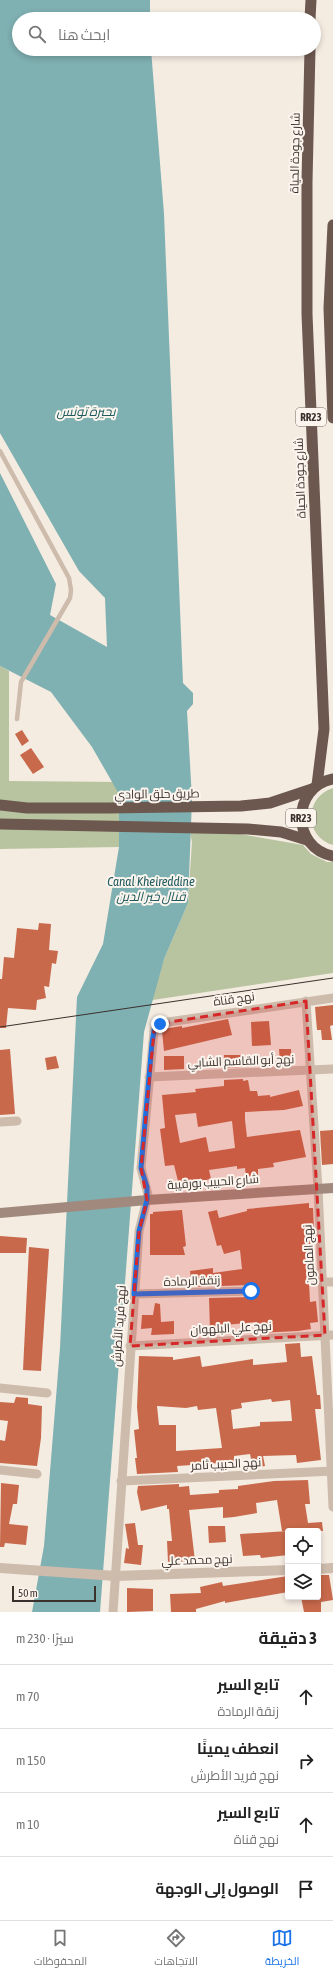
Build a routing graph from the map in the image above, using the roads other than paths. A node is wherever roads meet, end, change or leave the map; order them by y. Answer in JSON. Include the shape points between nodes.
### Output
{"nodes":[{"id":1,"x":311,"y":0,"type":"edge"},
{"id":2,"x":310,"y":12,"type":"edge"},
{"id":3,"x":310,"y":56,"type":"edge"},
{"id":4,"x":333,"y":225,"type":"edge"},
{"id":5,"x":331,"y":308,"type":"edge"},
{"id":6,"x":333,"y":418,"type":"edge"},
{"id":7,"x":0,"y":451,"type":"edge"},
{"id":8,"x":17,"y":719,"type":"dead end"},
{"id":9,"x":333,"y":779,"type":"edge"},
{"id":10,"x":315,"y":787,"type":"junction"},
{"id":11,"x":0,"y":805,"type":"edge"},
{"id":12,"x":0,"y":824,"type":"edge"},
{"id":13,"x":307,"y":840,"type":"junction"},
{"id":14,"x":333,"y":856,"type":"edge"},
{"id":15,"x":333,"y":998,"type":"edge"},
{"id":16,"x":306,"y":1001,"type":"junction"},
{"id":17,"x":152,"y":1043,"type":"joint"},
{"id":18,"x":333,"y":1069,"type":"edge"},
{"id":19,"x":311,"y":1070,"type":"junction"},
{"id":20,"x":149,"y":1077,"type":"junction"},
{"id":21,"x":17,"y":1121,"type":"dead end"},
{"id":22,"x":0,"y":1122,"type":"edge"},
{"id":23,"x":333,"y":1188,"type":"edge"},
{"id":24,"x":318,"y":1189,"type":"junction"},
{"id":25,"x":145,"y":1200,"type":"junction"},
{"id":26,"x":0,"y":1213,"type":"edge"},
{"id":27,"x":322,"y":1282,"type":"junction"},
{"id":28,"x":333,"y":1282,"type":"edge"},
{"id":29,"x":251,"y":1291,"type":"dead end"},
{"id":30,"x":134,"y":1294,"type":"junction"},
{"id":31,"x":329,"y":1335,"type":"edge"},
{"id":32,"x":130,"y":1346,"type":"junction"},
{"id":33,"x":0,"y":1388,"type":"edge"},
{"id":34,"x":47,"y":1393,"type":"dead end"},
{"id":35,"x":0,"y":1470,"type":"edge"},
{"id":36,"x":332,"y":1471,"type":"edge"},
{"id":37,"x":37,"y":1474,"type":"dead end"},
{"id":38,"x":121,"y":1481,"type":"junction"},
{"id":39,"x":333,"y":1508,"type":"edge"},
{"id":40,"x":0,"y":1568,"type":"edge"},
{"id":41,"x":321,"y":1568,"type":"edge"},
{"id":42,"x":333,"y":1568,"type":"edge"},
{"id":43,"x":285,"y":1570,"type":"edge"},
{"id":44,"x":112,"y":1576,"type":"junction"},
{"id":45,"x":113,"y":1612,"type":"edge"}],
"edges":[{"from":1,"to":2,"type":"highway"},
{"from":3,"to":10,"type":"highway","name":"شارع جودة الحياة","number":"RR23","via":[[307,314],[324,729]]},
{"from":4,"to":5,"type":"highway","number":"RR23"},
{"from":5,"to":6,"type":"highway","number":"RR23"},
{"from":7,"to":8,"type":"lane","via":[[69,578],[71,590],[70,598],[22,679]]},
{"from":9,"to":10,"type":"highway","number":"RR23"},
{"from":10,"to":11,"type":"highway","name":"طريق حلق الوادي","number":"RR23","via":[[270,803],[108,808],[27,808]]},
{"from":10,"to":13,"type":"highway","number":"RR23","via":[[304,800],[300,813],[301,827]]},
{"from":12,"to":13,"type":"highway","number":"RR23","via":[[268,830]]},
{"from":13,"to":14,"type":"highway","number":"RR23","via":[[315,849]]},
{"from":15,"to":16,"type":"street","name":"نهج قناة"},
{"from":16,"to":17,"type":"street","name":"نهج قناة","via":[[163,1023],[154,1031]]},
{"from":16,"to":19,"type":"street","name":"نهج المامون"},
{"from":17,"to":20,"type":"street","name":"نهج فريد الأطرش"},
{"from":18,"to":19,"type":"street","name":"نهج أبو القاسم الشابي"},
{"from":19,"to":20,"type":"street","name":"نهج أبو القاسم الشابي"},
{"from":19,"to":24,"type":"street","name":"نهج المامون"},
{"from":20,"to":25,"type":"street","name":"نهج فريد الأطرش","via":[[141,1168],[147,1187]]},
{"from":21,"to":22,"type":"street"},
{"from":23,"to":24,"type":"main road","name":"شارع الحبيب بورقيبة"},
{"from":24,"to":25,"type":"main road","name":"شارع الحبيب بورقيبة"},
{"from":24,"to":27,"type":"street","name":"نهج المامون"},
{"from":25,"to":26,"type":"main road","name":"شارع الحبيب بورقيبة"},
{"from":25,"to":30,"type":"street","name":"نهج فريد الأطرش","via":[[139,1231]]},
{"from":27,"to":28,"type":"street"},
{"from":27,"to":31,"type":"street","name":"نهج المامون"},
{"from":29,"to":30,"type":"street","name":"زنقة الرمادة"},
{"from":30,"to":32,"type":"street","name":"نهج فريد الأطرش"},
{"from":31,"to":32,"type":"street","name":"نهج علي البلهوان"},
{"from":31,"to":36,"type":"street","name":"نهج المامون"},
{"from":32,"to":38,"type":"street","name":"نهج فريد الأطرش"},
{"from":33,"to":34,"type":"street"},
{"from":35,"to":37,"type":"street"},
{"from":36,"to":38,"type":"street","name":"نهج الحبيب ثامر"},
{"from":36,"to":39,"type":"street","name":"نهج المامون"},
{"from":38,"to":44,"type":"street","name":"نهج فريد الأطرش"},
{"from":40,"to":44,"type":"street","name":"نهج محمد علي"},
{"from":41,"to":42,"type":"street"},
{"from":43,"to":44,"type":"street","name":"نهج محمد علي"},
{"from":44,"to":45,"type":"street","name":"نهج فريد الأطرش"}]}
